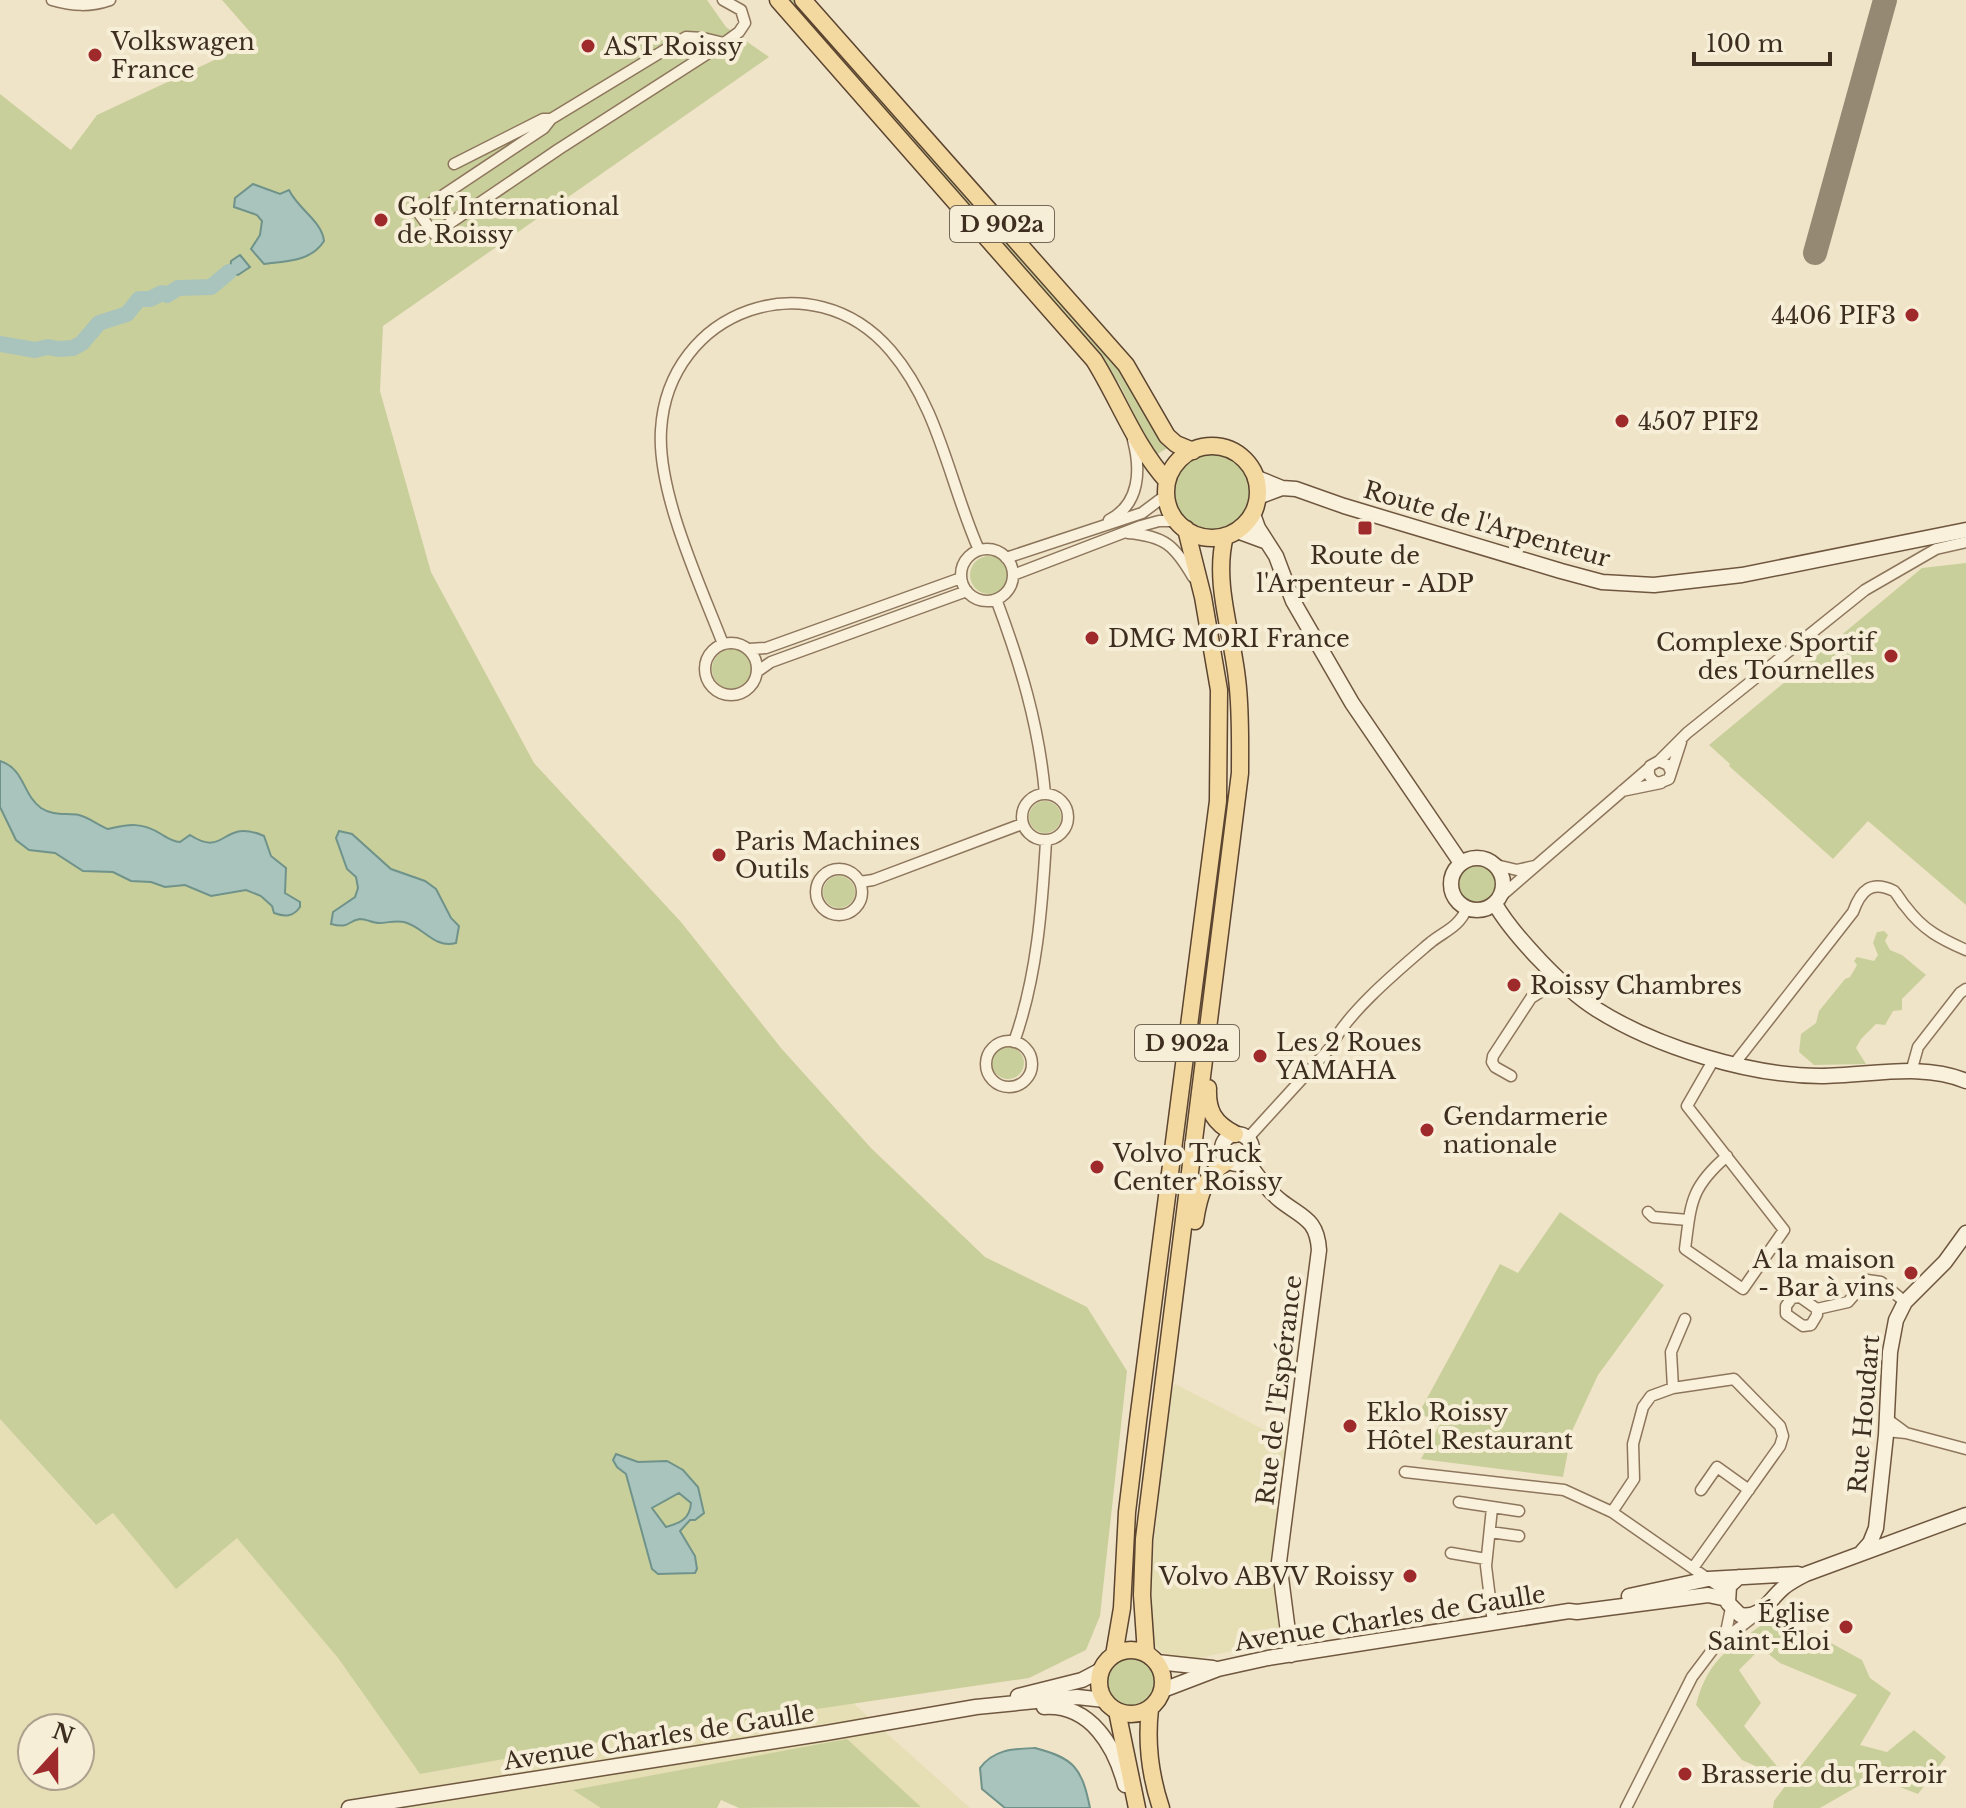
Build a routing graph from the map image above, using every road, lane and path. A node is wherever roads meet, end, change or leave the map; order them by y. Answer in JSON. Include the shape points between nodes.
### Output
{"nodes":[{"id":1,"x":52,"y":0,"type":"edge"},
{"id":2,"x":110,"y":0,"type":"edge"},
{"id":3,"x":723,"y":0,"type":"edge"},
{"id":4,"x":778,"y":0,"type":"edge"},
{"id":5,"x":803,"y":0,"type":"edge"},
{"id":6,"x":724,"y":43,"type":"junction"},
{"id":7,"x":551,"y":119,"type":"junction"},
{"id":8,"x":454,"y":164,"type":"dead end"},
{"id":9,"x":1130,"y":428,"type":"junction"},
{"id":10,"x":1193,"y":451,"type":"junction"},
{"id":11,"x":1255,"y":477,"type":"junction"},
{"id":12,"x":1167,"y":488,"type":"junction"},
{"id":13,"x":1282,"y":488,"type":"junction"},
{"id":14,"x":1258,"y":497,"type":"junction"},
{"id":15,"x":1253,"y":514,"type":"junction"},
{"id":16,"x":1181,"y":525,"type":"junction"},
{"id":17,"x":1090,"y":530,"type":"junction"},
{"id":18,"x":1966,"y":530,"type":"edge"},
{"id":19,"x":1126,"y":533,"type":"junction"},
{"id":20,"x":1231,"y":534,"type":"junction"},
{"id":21,"x":1268,"y":542,"type":"junction"},
{"id":22,"x":1966,"y":542,"type":"edge"},
{"id":23,"x":1966,"y":548,"type":"edge"},
{"id":24,"x":979,"y":550,"type":"junction"},
{"id":25,"x":1006,"y":558,"type":"junction"},
{"id":26,"x":1893,"y":572,"type":"junction"},
{"id":27,"x":1013,"y":575,"type":"junction"},
{"id":28,"x":961,"y":578,"type":"junction"},
{"id":29,"x":967,"y":591,"type":"junction"},
{"id":30,"x":1203,"y":597,"type":"junction"},
{"id":31,"x":996,"y":599,"type":"junction"},
{"id":32,"x":723,"y":644,"type":"junction"},
{"id":33,"x":749,"y":649,"type":"junction"},
{"id":34,"x":758,"y":671,"type":"junction"},
{"id":35,"x":1682,"y":739,"type":"junction"},
{"id":36,"x":1659,"y":761,"type":"junction"},
{"id":37,"x":1649,"y":768,"type":"junction"},
{"id":38,"x":1671,"y":772,"type":"junction"},
{"id":39,"x":1661,"y":783,"type":"junction"},
{"id":40,"x":1620,"y":792,"type":"junction"},
{"id":41,"x":1045,"y":794,"type":"junction"},
{"id":42,"x":1022,"y":824,"type":"junction"},
{"id":43,"x":1046,"y":841,"type":"junction"},
{"id":44,"x":1461,"y":863,"type":"junction"},
{"id":45,"x":1496,"y":865,"type":"junction"},
{"id":46,"x":1537,"y":865,"type":"junction"},
{"id":47,"x":860,"y":882,"type":"junction"},
{"id":48,"x":1499,"y":906,"type":"junction"},
{"id":49,"x":1467,"y":908,"type":"junction"},
{"id":50,"x":1966,"y":950,"type":"edge"},
{"id":51,"x":1557,"y":975,"type":"junction"},
{"id":52,"x":1966,"y":989,"type":"edge"},
{"id":53,"x":1210,"y":1031,"type":"junction"},
{"id":54,"x":1014,"y":1042,"type":"junction"},
{"id":55,"x":1714,"y":1059,"type":"junction"},
{"id":56,"x":1735,"y":1063,"type":"junction"},
{"id":57,"x":1911,"y":1072,"type":"junction"},
{"id":58,"x":1511,"y":1076,"type":"dead end"},
{"id":59,"x":1966,"y":1081,"type":"edge"},
{"id":60,"x":1242,"y":1136,"type":"junction"},
{"id":61,"x":1727,"y":1156,"type":"junction"},
{"id":62,"x":1228,"y":1161,"type":"junction"},
{"id":63,"x":1247,"y":1161,"type":"junction"},
{"id":64,"x":1648,"y":1212,"type":"dead end"},
{"id":65,"x":1688,"y":1220,"type":"junction"},
{"id":66,"x":1966,"y":1233,"type":"edge"},
{"id":67,"x":1905,"y":1302,"type":"junction"},
{"id":68,"x":1175,"y":1308,"type":"junction"},
{"id":69,"x":1817,"y":1309,"type":"dead end"},
{"id":70,"x":1685,"y":1319,"type":"dead end"},
{"id":71,"x":1673,"y":1388,"type":"junction"},
{"id":72,"x":1886,"y":1425,"type":"junction"},
{"id":73,"x":1966,"y":1449,"type":"edge"},
{"id":74,"x":1405,"y":1472,"type":"dead end"},
{"id":75,"x":1701,"y":1490,"type":"dead end"},
{"id":76,"x":1749,"y":1490,"type":"junction"},
{"id":77,"x":1459,"y":1502,"type":"dead end"},
{"id":78,"x":1492,"y":1508,"type":"junction"},
{"id":79,"x":1519,"y":1511,"type":"dead end"},
{"id":80,"x":1612,"y":1512,"type":"junction"},
{"id":81,"x":1966,"y":1515,"type":"edge"},
{"id":82,"x":1876,"y":1528,"type":"junction"},
{"id":83,"x":1490,"y":1532,"type":"junction"},
{"id":84,"x":1519,"y":1536,"type":"dead end"},
{"id":85,"x":1887,"y":1542,"type":"junction"},
{"id":86,"x":1862,"y":1552,"type":"junction"},
{"id":87,"x":1451,"y":1553,"type":"dead end"},
{"id":88,"x":1486,"y":1559,"type":"junction"},
{"id":89,"x":1693,"y":1568,"type":"junction"},
{"id":90,"x":1806,"y":1574,"type":"junction"},
{"id":91,"x":1746,"y":1577,"type":"junction"},
{"id":92,"x":1708,"y":1579,"type":"junction"},
{"id":93,"x":1728,"y":1600,"type":"junction"},
{"id":94,"x":1762,"y":1609,"type":"junction"},
{"id":95,"x":1569,"y":1611,"type":"junction"},
{"id":96,"x":1493,"y":1623,"type":"junction"},
{"id":97,"x":1718,"y":1645,"type":"junction"},
{"id":98,"x":1114,"y":1655,"type":"junction"},
{"id":99,"x":1291,"y":1655,"type":"junction"},
{"id":100,"x":1152,"y":1657,"type":"junction"},
{"id":101,"x":1218,"y":1669,"type":"junction"},
{"id":102,"x":1101,"y":1670,"type":"junction"},
{"id":103,"x":1163,"y":1690,"type":"junction"},
{"id":104,"x":1111,"y":1705,"type":"junction"},
{"id":105,"x":976,"y":1707,"type":"junction"},
{"id":106,"x":1150,"y":1709,"type":"junction"},
{"id":107,"x":1136,"y":1805,"type":"edge"},
{"id":108,"x":349,"y":1808,"type":"edge"},
{"id":109,"x":1161,"y":1808,"type":"edge"},
{"id":110,"x":1626,"y":1808,"type":"edge"}],
"edges":[{"from":1,"to":2,"type":"street","via":[[88,6]]},
{"from":3,"to":6,"type":"street","via":[[741,10],[745,23]]},
{"from":4,"to":9,"type":"main road","number":"D 902a","via":[[1094,360]]},
{"from":5,"to":10,"type":"main road","number":"D 902a","via":[[1126,365],[1167,436]]},
{"from":6,"to":7,"type":"street","via":[[686,37]]},
{"from":6,"to":7,"type":"street","via":[[434,234],[418,212]]},
{"from":7,"to":8,"type":"street"},
{"from":9,"to":12,"type":"main road","number":"D 902a"},
{"from":9,"to":17,"type":"street","via":[[1139,464],[1130,501],[1118,515]]},
{"from":10,"to":11,"type":"main road","via":[[1212,446],[1232,451]]},
{"from":10,"to":12,"type":"main road","via":[[1177,462]]},
{"from":11,"to":13,"type":"street","name":"Route de l'Arpenteur"},
{"from":11,"to":14,"type":"main road"},
{"from":12,"to":16,"type":"main road"},
{"from":12,"to":17,"type":"street","via":[[1142,513]]},
{"from":13,"to":14,"type":"street"},
{"from":13,"to":18,"type":"street","name":"Route de l'Arpenteur","via":[[1602,582],[1696,582]]},
{"from":14,"to":15,"type":"main road"},
{"from":15,"to":20,"type":"main road"},
{"from":15,"to":21,"type":"street"},
{"from":16,"to":19,"type":"street","via":[[1159,521]]},
{"from":16,"to":20,"type":"main road","via":[[1211,538]]},
{"from":16,"to":30,"type":"main road","number":"D 902a"},
{"from":17,"to":25,"type":"street"},
{"from":19,"to":27,"type":"street"},
{"from":19,"to":30,"type":"street","via":[[1146,534],[1179,553]]},
{"from":20,"to":21,"type":"street"},
{"from":20,"to":53,"type":"main road","number":"D 902a","via":[[1220,555],[1220,574],[1238,683],[1240,773]]},
{"from":21,"to":44,"type":"street","via":[[1293,601],[1352,703]]},
{"from":22,"to":26,"type":"street","via":[[1936,549]]},
{"from":23,"to":26,"type":"street"},
{"from":24,"to":25,"type":"street","via":[[994,550]]},
{"from":24,"to":28,"type":"street","via":[[967,558]]},
{"from":24,"to":32,"type":"street","via":[[926,406],[878,337],[847,316],[817,306],[774,304],[742,313],[715,328],[685,357],[664,403],[660,433],[669,497]]},
{"from":25,"to":27,"type":"street"},
{"from":26,"to":35,"type":"street"},
{"from":27,"to":31,"type":"street","via":[[1008,589]]},
{"from":28,"to":29,"type":"street"},
{"from":28,"to":33,"type":"street","via":[[766,648]]},
{"from":29,"to":31,"type":"street","via":[[981,600]]},
{"from":29,"to":34,"type":"street"},
{"from":30,"to":98,"type":"main road","number":"D 902a","via":[[1219,690],[1218,801],[1138,1421]]},
{"from":31,"to":41,"type":"street","via":[[1025,678]]},
{"from":32,"to":33,"type":"street"},
{"from":32,"to":34,"type":"street","via":[[711,652],[705,666],[713,688],[727,695],[744,693]]},
{"from":33,"to":34,"type":"street"},
{"from":35,"to":36,"type":"street"},
{"from":35,"to":38,"type":"street"},
{"from":36,"to":37,"type":"street"},
{"from":36,"to":38,"type":"street"},
{"from":37,"to":39,"type":"street","via":[[1652,780]]},
{"from":37,"to":40,"type":"street"},
{"from":38,"to":39,"type":"street"},
{"from":39,"to":40,"type":"street"},
{"from":40,"to":46,"type":"street"},
{"from":41,"to":42,"type":"street","via":[[1026,803]]},
{"from":41,"to":43,"type":"street","via":[[1064,803],[1068,817],[1060,835]]},
{"from":42,"to":43,"type":"street","via":[[1031,836]]},
{"from":42,"to":47,"type":"street"},
{"from":43,"to":54,"type":"street","via":[[1037,944]]},
{"from":44,"to":45,"type":"street","via":[[1478,857]]},
{"from":44,"to":49,"type":"street","via":[[1451,887]]},
{"from":45,"to":46,"type":"street","via":[[1517,870]]},
{"from":45,"to":48,"type":"street","via":[[1504,880]]},
{"from":46,"to":48,"type":"street"},
{"from":47,"to":47,"type":"street","via":[[844,869],[830,871],[819,882],[818,900],[830,913],[849,913],[862,897]]},
{"from":48,"to":49,"type":"street"},
{"from":48,"to":51,"type":"street"},
{"from":49,"to":60,"type":"street","via":[[1454,928],[1434,939],[1371,997],[1331,1047]]},
{"from":50,"to":56,"type":"street","via":[[1926,928],[1894,891],[1874,885],[1865,889],[1853,912]]},
{"from":51,"to":55,"type":"street","via":[[1608,1016]]},
{"from":51,"to":58,"type":"street","via":[[1531,998],[1493,1056],[1495,1067]]},
{"from":52,"to":57,"type":"street","via":[[1918,1047]]},
{"from":53,"to":60,"type":"main road","via":[[1207,1099],[1212,1117]]},
{"from":53,"to":68,"type":"main road","number":"D 902a"},
{"from":54,"to":54,"type":"street","via":[[999,1043],[988,1055],[989,1076],[1001,1085],[1022,1083],[1031,1071],[1027,1050]]},
{"from":55,"to":56,"type":"street"},
{"from":55,"to":61,"type":"street","via":[[1687,1106]]},
{"from":56,"to":57,"type":"street","via":[[1816,1076]]},
{"from":57,"to":59,"type":"street","via":[[1942,1073]]},
{"from":60,"to":62,"type":"street","via":[[1226,1139],[1222,1148]]},
{"from":60,"to":63,"type":"street","via":[[1253,1147]]},
{"from":61,"to":65,"type":"street","via":[[1704,1175]]},
{"from":61,"to":65,"type":"street","via":[[1784,1230],[1743,1289],[1685,1249]]},
{"from":62,"to":63,"type":"street"},
{"from":62,"to":68,"type":"main road","via":[[1199,1194]]},
{"from":63,"to":99,"type":"street","name":"Rue de l'Espérance","via":[[1281,1201],[1313,1224],[1318,1237],[1279,1562]]},
{"from":64,"to":65,"type":"street"},
{"from":66,"to":67,"type":"street","name":"Rue Houdart"},
{"from":67,"to":69,"type":"street","via":[[1881,1282],[1867,1280],[1848,1302]]},
{"from":67,"to":72,"type":"street","name":"Rue Houdart","via":[[1890,1352]]},
{"from":68,"to":100,"type":"main road","number":"D 902a","via":[[1144,1539],[1142,1595]]},
{"from":70,"to":71,"type":"street","via":[[1671,1352]]},
{"from":71,"to":76,"type":"street","via":[[1734,1379],[1780,1426],[1780,1446]]},
{"from":71,"to":80,"type":"street","via":[[1651,1396],[1643,1407],[1633,1444],[1634,1479]]},
{"from":72,"to":73,"type":"street"},
{"from":72,"to":82,"type":"street","name":"Rue Houdart"},
{"from":74,"to":80,"type":"street","via":[[1542,1485]]},
{"from":75,"to":76,"type":"street","via":[[1717,1467]]},
{"from":76,"to":89,"type":"street"},
{"from":77,"to":78,"type":"street"},
{"from":78,"to":79,"type":"street"},
{"from":78,"to":83,"type":"street"},
{"from":80,"to":89,"type":"street"},
{"from":81,"to":85,"type":"street","name":"Avenue Charles de Gaulle"},
{"from":82,"to":85,"type":"street","name":"Rue Houdart"},
{"from":82,"to":86,"type":"street","name":"Rue Houdart"},
{"from":83,"to":84,"type":"street"},
{"from":83,"to":88,"type":"street"},
{"from":85,"to":86,"type":"street","name":"Avenue Charles de Gaulle"},
{"from":86,"to":90,"type":"street","name":"Avenue Charles de Gaulle"},
{"from":87,"to":88,"type":"street"},
{"from":88,"to":96,"type":"street"},
{"from":89,"to":92,"type":"street"},
{"from":90,"to":91,"type":"street","name":"Avenue Charles de Gaulle"},
{"from":90,"to":94,"type":"street","name":"Avenue Charles de Gaulle","via":[[1786,1584]]},
{"from":91,"to":92,"type":"street","name":"Avenue Charles de Gaulle"},
{"from":91,"to":93,"type":"street","via":[[1734,1581]]},
{"from":91,"to":94,"type":"street","via":[[1760,1580],[1767,1591]]},
{"from":92,"to":93,"type":"street"},
{"from":92,"to":95,"type":"street","name":"Avenue Charles de Gaulle"},
{"from":93,"to":94,"type":"street","via":[[1740,1615]]},
{"from":93,"to":95,"type":"street","name":"Avenue Charles de Gaulle","via":[[1708,1595]]},
{"from":93,"to":97,"type":"street","via":[[1730,1620]]},
{"from":94,"to":97,"type":"street"},
{"from":95,"to":96,"type":"street","name":"Avenue Charles de Gaulle"},
{"from":96,"to":99,"type":"street","name":"Avenue Charles de Gaulle"},
{"from":97,"to":110,"type":"street","via":[[1692,1677]]},
{"from":98,"to":100,"type":"main road","via":[[1130,1649]]},
{"from":98,"to":102,"type":"main road"},
{"from":99,"to":101,"type":"street","name":"Avenue Charles de Gaulle"},
{"from":100,"to":101,"type":"street","name":"Avenue Charles de Gaulle"},
{"from":100,"to":103,"type":"main road","via":[[1164,1679]]},
{"from":101,"to":103,"type":"street","name":"Avenue Charles de Gaulle"},
{"from":102,"to":104,"type":"main road","via":[[1100,1690]]},
{"from":102,"to":105,"type":"street","name":"Avenue Charles de Gaulle","via":[[1082,1680]]},
{"from":103,"to":106,"type":"main road"},
{"from":104,"to":105,"type":"street","name":"Avenue Charles de Gaulle","via":[[1077,1697]]},
{"from":104,"to":106,"type":"main road","via":[[1133,1714]]},
{"from":104,"to":107,"type":"main road"},
{"from":105,"to":107,"type":"street","via":[[1054,1706],[1082,1718],[1111,1745]]},
{"from":105,"to":108,"type":"street","name":"Avenue Charles de Gaulle"},
{"from":106,"to":109,"type":"main road","via":[[1148,1755]]}]}
